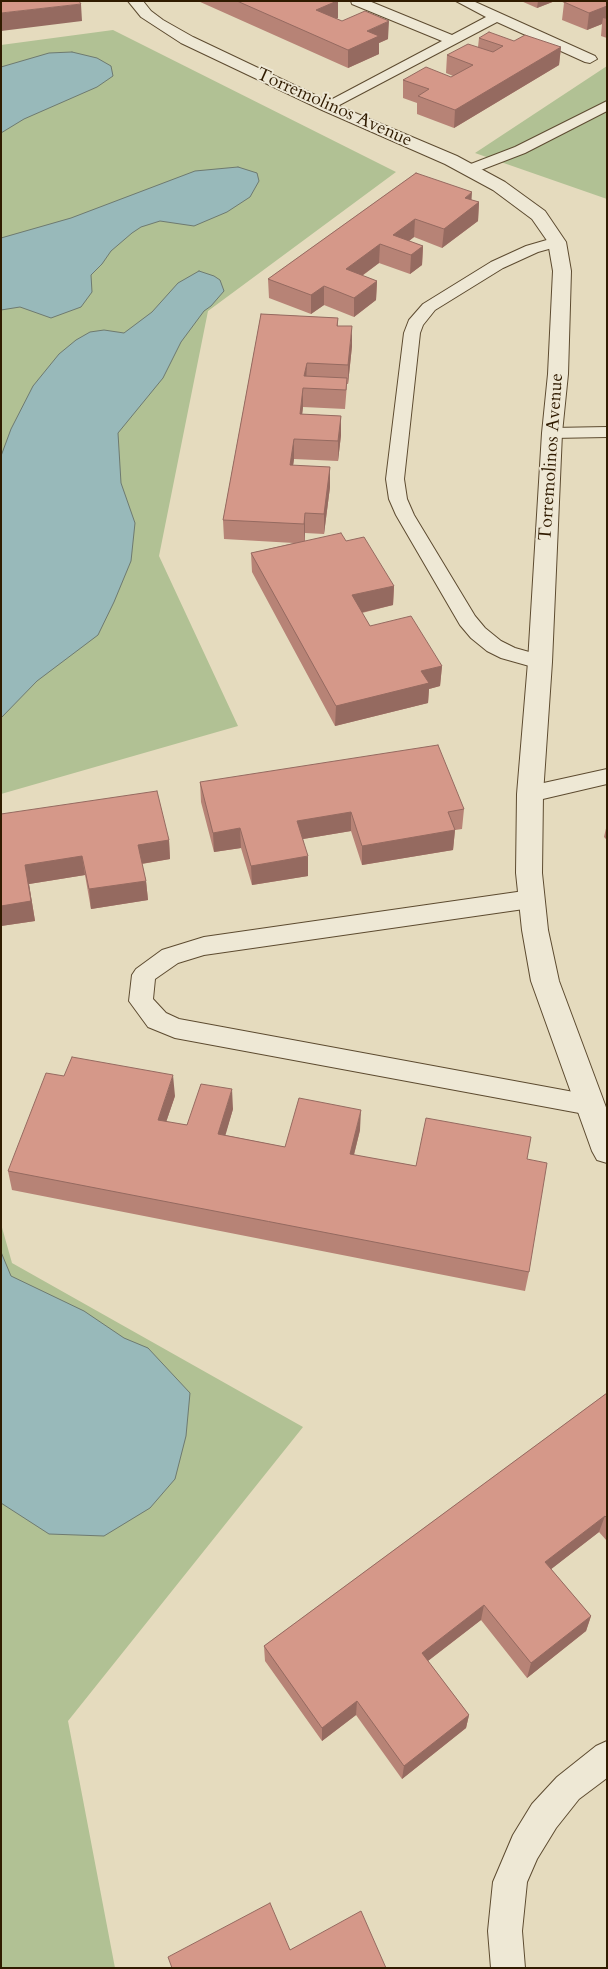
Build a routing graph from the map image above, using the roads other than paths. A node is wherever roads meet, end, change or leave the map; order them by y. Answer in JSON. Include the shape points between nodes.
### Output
{"nodes":[{"id":1,"x":135,"y":1,"type":"edge"},
{"id":2,"x":357,"y":1,"type":"edge"},
{"id":3,"x":462,"y":1,"type":"edge"},
{"id":4,"x":496,"y":17,"type":"junction"},
{"id":5,"x":452,"y":40,"type":"junction"},
{"id":6,"x":590,"y":59,"type":"dead end"},
{"id":7,"x":607,"y":105,"type":"edge"},
{"id":8,"x":328,"y":107,"type":"junction"},
{"id":9,"x":468,"y":170,"type":"junction"},
{"id":10,"x":557,"y":242,"type":"junction"},
{"id":11,"x":607,"y":432,"type":"edge"},
{"id":12,"x":552,"y":433,"type":"junction"},
{"id":13,"x":540,"y":662,"type":"junction"},
{"id":14,"x":607,"y":776,"type":"edge"},
{"id":15,"x":530,"y":794,"type":"junction"},
{"id":16,"x":531,"y":899,"type":"junction"},
{"id":17,"x":590,"y":1105,"type":"junction"},
{"id":18,"x":607,"y":1151,"type":"edge"},
{"id":19,"x":607,"y":1758,"type":"edge"},
{"id":20,"x":508,"y":1968,"type":"edge"}],
"edges":[{"from":1,"to":8,"type":"street","name":"Torremolinos Avenue","via":[[146,14],[169,30]]},
{"from":2,"to":5,"type":"lane"},
{"from":3,"to":4,"type":"lane"},
{"from":4,"to":5,"type":"lane"},
{"from":4,"to":6,"type":"lane"},
{"from":5,"to":8,"type":"lane"},
{"from":7,"to":9,"type":"lane","via":[[520,150]]},
{"from":8,"to":9,"type":"street","name":"Torremolinos Avenue"},
{"from":9,"to":10,"type":"street","name":"Torremolinos Avenue","via":[[499,186],[539,215]]},
{"from":10,"to":12,"type":"street","name":"Torremolinos Avenue","via":[[562,271]]},
{"from":10,"to":13,"type":"lane","via":[[497,264],[429,307],[414,324],[395,479],[398,500],[405,515],[467,620],[494,646]]},
{"from":11,"to":12,"type":"lane"},
{"from":12,"to":13,"type":"street","name":"Torremolinos Avenue"},
{"from":13,"to":15,"type":"street","name":"Torremolinos Avenue"},
{"from":14,"to":15,"type":"lane"},
{"from":15,"to":16,"type":"street","name":"Torremolinos Avenue"},
{"from":16,"to":17,"type":"street","name":"Torremolinos Avenue","via":[[545,981]]},
{"from":16,"to":17,"type":"lane","via":[[204,946],[170,956],[144,975],[141,1001],[157,1020],[175,1028]]},
{"from":17,"to":18,"type":"street","name":"Torremolinos Avenue"},
{"from":19,"to":20,"type":"lane","via":[[568,1788],[544,1816],[525,1847],[510,1882],[505,1931]]}]}
